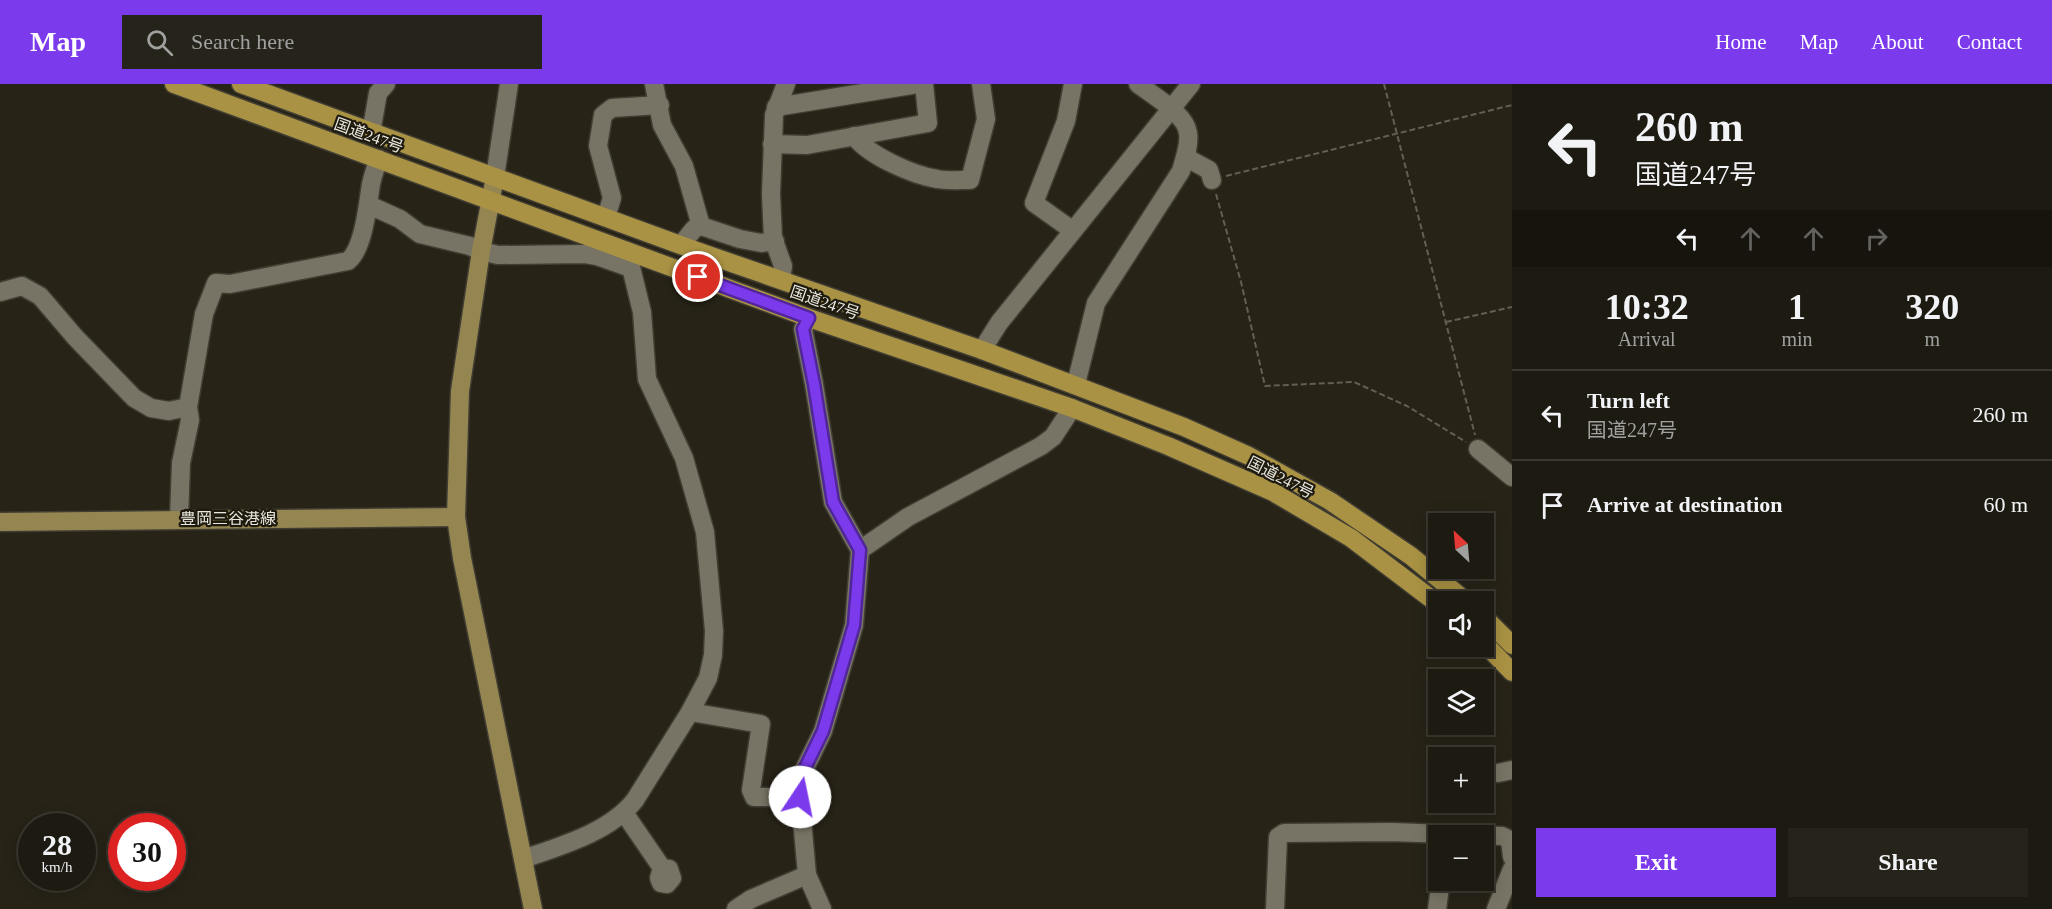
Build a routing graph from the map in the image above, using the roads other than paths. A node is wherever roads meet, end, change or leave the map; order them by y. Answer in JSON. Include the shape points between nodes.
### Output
{"nodes":[{"id":1,"x":174,"y":84,"type":"edge"},
{"id":2,"x":241,"y":84,"type":"edge"},
{"id":3,"x":386,"y":84,"type":"edge"},
{"id":4,"x":509,"y":84,"type":"edge"},
{"id":5,"x":654,"y":84,"type":"edge"},
{"id":6,"x":786,"y":84,"type":"edge"},
{"id":7,"x":918,"y":84,"type":"edge"},
{"id":8,"x":924,"y":84,"type":"edge"},
{"id":9,"x":981,"y":84,"type":"edge"},
{"id":10,"x":1073,"y":84,"type":"edge"},
{"id":11,"x":1191,"y":84,"type":"edge"},
{"id":12,"x":1149,"y":87,"type":"edge"},
{"id":13,"x":660,"y":105,"type":"junction"},
{"id":14,"x":776,"y":107,"type":"junction"},
{"id":15,"x":1171,"y":109,"type":"junction"},
{"id":16,"x":371,"y":133,"type":"junction"},
{"id":17,"x":854,"y":136,"type":"junction"},
{"id":18,"x":772,"y":144,"type":"junction"},
{"id":19,"x":1185,"y":157,"type":"junction"},
{"id":20,"x":379,"y":159,"type":"junction"},
{"id":21,"x":495,"y":177,"type":"junction"},
{"id":22,"x":1212,"y":180,"type":"road end"},
{"id":23,"x":490,"y":202,"type":"junction"},
{"id":24,"x":369,"y":205,"type":"junction"},
{"id":25,"x":606,"y":217,"type":"junction"},
{"id":26,"x":701,"y":226,"type":"junction"},
{"id":27,"x":1072,"y":230,"type":"junction"},
{"id":28,"x":774,"y":241,"type":"junction"},
{"id":29,"x":681,"y":246,"type":"junction"},
{"id":30,"x":481,"y":251,"type":"junction"},
{"id":31,"x":629,"y":259,"type":"junction"},
{"id":32,"x":781,"y":280,"type":"junction"},
{"id":33,"x":0,"y":292,"type":"edge"},
{"id":34,"x":809,"y":318,"type":"junction"},
{"id":35,"x":982,"y":350,"type":"junction"},
{"id":36,"x":1076,"y":384,"type":"junction"},
{"id":37,"x":188,"y":406,"type":"junction"},
{"id":38,"x":1072,"y":408,"type":"junction"},
{"id":39,"x":1478,"y":449,"type":"road end"},
{"id":40,"x":1512,"y":477,"type":"edge"},
{"id":41,"x":456,"y":517,"type":"junction"},
{"id":42,"x":179,"y":519,"type":"junction"},
{"id":43,"x":0,"y":522,"type":"edge"},
{"id":44,"x":860,"y":550,"type":"junction"},
{"id":45,"x":1454,"y":591,"type":"edge"},
{"id":46,"x":1428,"y":596,"type":"edge"},
{"id":47,"x":1494,"y":627,"type":"edge"},
{"id":48,"x":1512,"y":645,"type":"edge"},
{"id":49,"x":1494,"y":653,"type":"edge"},
{"id":50,"x":1512,"y":672,"type":"edge"},
{"id":51,"x":690,"y":712,"type":"junction"},
{"id":52,"x":800,"y":797,"type":"junction"},
{"id":53,"x":624,"y":814,"type":"junction"},
{"id":54,"x":1428,"y":835,"type":"edge"},
{"id":55,"x":1494,"y":836,"type":"edge"},
{"id":56,"x":1512,"y":857,"type":"edge"},
{"id":57,"x":523,"y":859,"type":"junction"},
{"id":58,"x":662,"y":868,"type":"dead end"},
{"id":59,"x":1512,"y":870,"type":"edge"},
{"id":60,"x":807,"y":875,"type":"junction"},
{"id":61,"x":1439,"y":891,"type":"edge"},
{"id":62,"x":1280,"y":908,"type":"edge"},
{"id":63,"x":533,"y":909,"type":"edge"},
{"id":64,"x":736,"y":909,"type":"edge"},
{"id":65,"x":822,"y":909,"type":"edge"},
{"id":66,"x":1437,"y":909,"type":"edge"},
{"id":67,"x":1496,"y":909,"type":"edge"}],
"edges":[{"from":1,"to":20,"type":"highway","name":"国道247号"},
{"from":2,"to":16,"type":"highway","name":"国道247号"},
{"from":3,"to":16,"type":"street","via":[[378,93]]},
{"from":4,"to":21,"type":"street"},
{"from":5,"to":13,"type":"street"},
{"from":6,"to":14,"type":"street"},
{"from":7,"to":14,"type":"street"},
{"from":8,"to":17,"type":"street","via":[[928,123]]},
{"from":9,"to":17,"type":"street","via":[[986,119],[970,180],[938,180],[894,164],[862,146]]},
{"from":10,"to":27,"type":"street","via":[[1066,121],[1034,203]]},
{"from":11,"to":15,"type":"street"},
{"from":12,"to":15,"type":"street"},
{"from":13,"to":25,"type":"street","via":[[612,108],[603,115],[598,146],[612,198]]},
{"from":13,"to":26,"type":"street","via":[[662,125],[684,166]]},
{"from":14,"to":18,"type":"street"},
{"from":15,"to":19,"type":"street","via":[[1185,122],[1189,134]]},
{"from":15,"to":27,"type":"street"},
{"from":16,"to":21,"type":"highway","name":"国道247号"},
{"from":17,"to":18,"type":"street","via":[[807,145]]},
{"from":18,"to":28,"type":"street"},
{"from":19,"to":22,"type":"street","via":[[1209,170]]},
{"from":19,"to":36,"type":"street","via":[[1181,171],[1096,303]]},
{"from":20,"to":23,"type":"highway","name":"国道247号"},
{"from":20,"to":24,"type":"street"},
{"from":21,"to":23,"type":"main road"},
{"from":21,"to":25,"type":"highway","name":"国道247号"},
{"from":23,"to":30,"type":"main road"},
{"from":23,"to":31,"type":"highway","name":"国道247号"},
{"from":24,"to":30,"type":"street","via":[[400,219],[420,234]]},
{"from":24,"to":37,"type":"street","via":[[354,256],[348,261],[230,284],[216,283],[204,314]]},
{"from":25,"to":29,"type":"highway","name":"国道247号"},
{"from":26,"to":28,"type":"street","via":[[740,239]]},
{"from":26,"to":29,"type":"street"},
{"from":27,"to":35,"type":"street","via":[[999,322]]},
{"from":28,"to":32,"type":"street","via":[[783,266]]},
{"from":29,"to":32,"type":"highway","name":"国道247号"},
{"from":30,"to":31,"type":"street","via":[[498,255],[585,254]]},
{"from":30,"to":41,"type":"main road","via":[[460,392]]},
{"from":31,"to":34,"type":"highway","name":"国道247号"},
{"from":31,"to":51,"type":"street","via":[[642,312],[647,379],[684,458],[705,532],[713,607],[713,655],[708,678]]},
{"from":32,"to":35,"type":"highway","name":"国道247号"},
{"from":33,"to":37,"type":"street","via":[[22,286],[40,296],[134,398],[151,408],[169,411]]},
{"from":34,"to":38,"type":"highway","name":"国道247号"},
{"from":34,"to":44,"type":"street","via":[[803,329],[833,502]]},
{"from":35,"to":36,"type":"highway","name":"国道247号"},
{"from":36,"to":45,"type":"highway","name":"国道247号","via":[[1249,456],[1330,501],[1411,556]]},
{"from":37,"to":42,"type":"street","via":[[190,420],[182,463]]},
{"from":38,"to":44,"type":"street","via":[[1053,437],[1041,446],[908,518]]},
{"from":38,"to":46,"type":"highway","name":"国道247号","via":[[1273,492],[1352,538]]},
{"from":39,"to":40,"type":"street"},
{"from":41,"to":42,"type":"main road","name":"豊岡三谷港線"},
{"from":41,"to":57,"type":"main road"},
{"from":42,"to":43,"type":"main road","name":"豊岡三谷港線"},
{"from":44,"to":52,"type":"street","via":[[854,625],[823,731],[804,770]]},
{"from":47,"to":48,"type":"highway"},
{"from":49,"to":50,"type":"highway"},
{"from":51,"to":52,"type":"street","via":[[760,724],[751,790],[754,797]]},
{"from":51,"to":53,"type":"street"},
{"from":52,"to":60,"type":"street"},
{"from":53,"to":57,"type":"street","via":[[570,844]]},
{"from":53,"to":58,"type":"street"},
{"from":54,"to":62,"type":"street","via":[[1284,833],[1278,837]]},
{"from":55,"to":56,"type":"street","via":[[1510,840]]},
{"from":57,"to":63,"type":"main road"},
{"from":59,"to":67,"type":"street"},
{"from":60,"to":64,"type":"street"},
{"from":60,"to":65,"type":"street"},
{"from":61,"to":66,"type":"street"}]}
